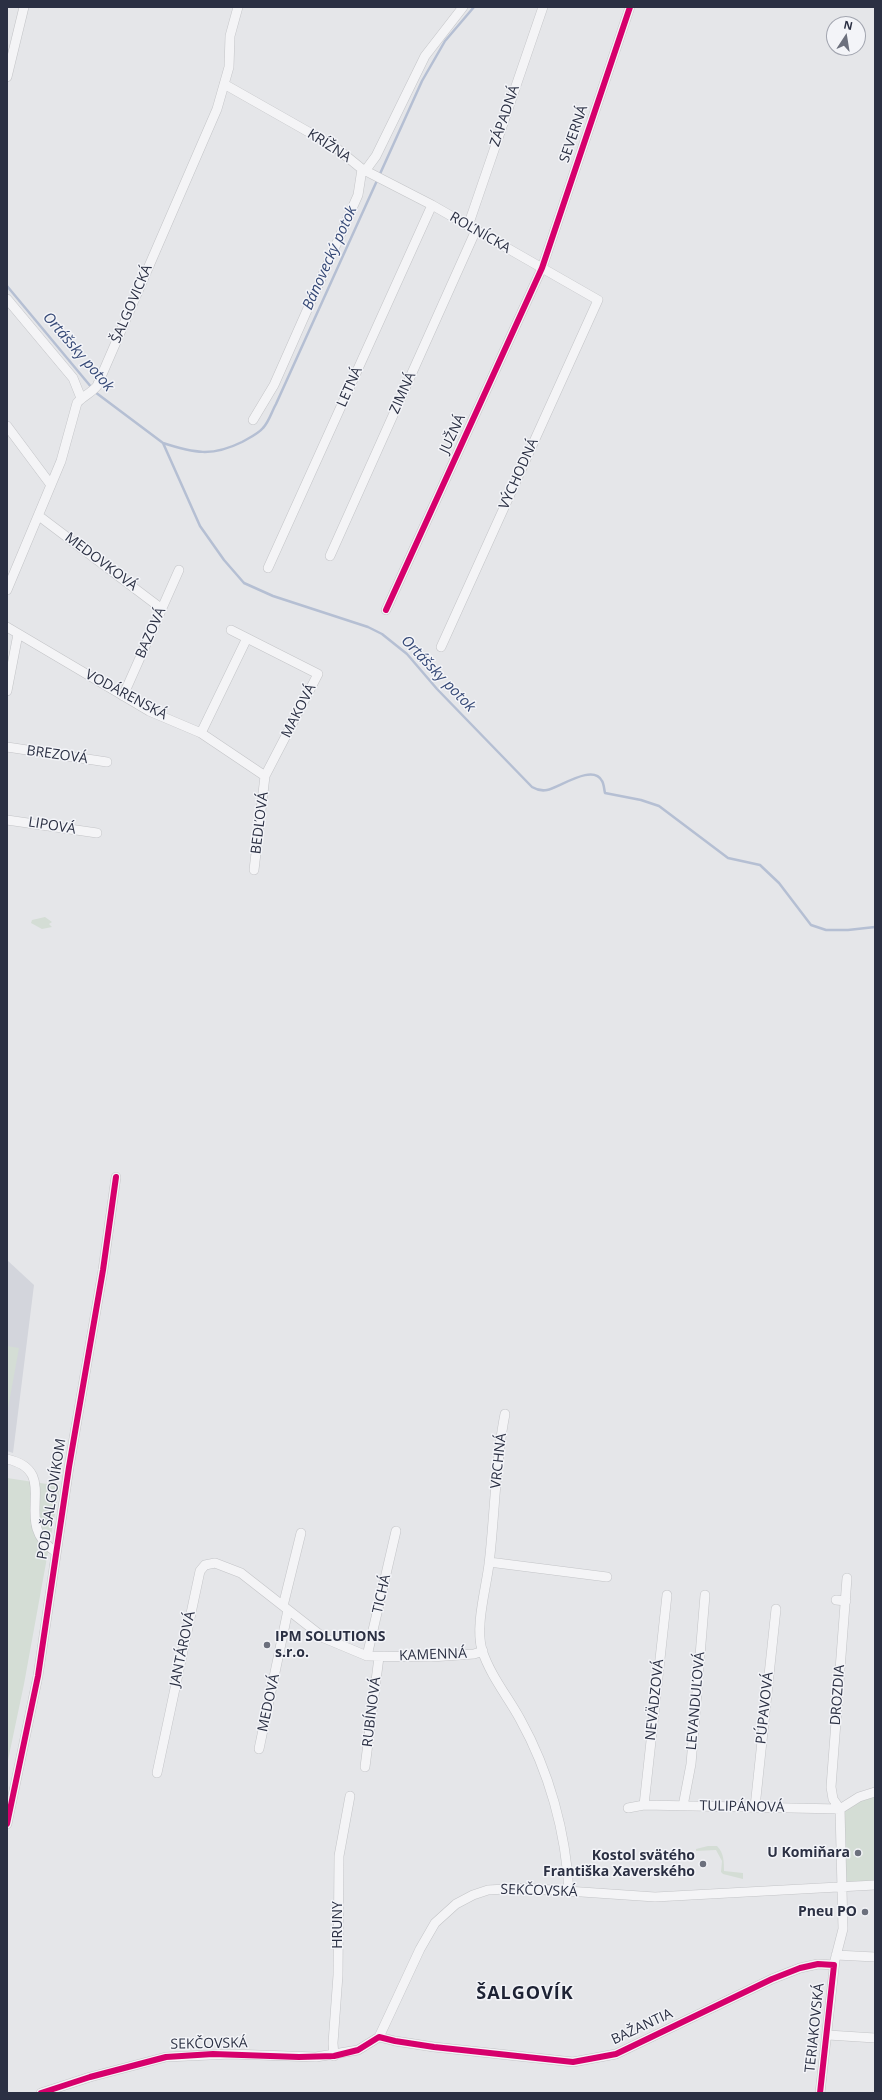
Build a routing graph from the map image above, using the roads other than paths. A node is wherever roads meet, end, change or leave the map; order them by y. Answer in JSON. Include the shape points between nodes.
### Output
{"nodes":[{"id":1,"x":24,"y":7,"type":"edge"},
{"id":2,"x":238,"y":7,"type":"edge"},
{"id":3,"x":463,"y":7,"type":"edge"},
{"id":4,"x":543,"y":7,"type":"edge"},
{"id":5,"x":630,"y":7,"type":"edge"},
{"id":6,"x":7,"y":77,"type":"edge"},
{"id":7,"x":224,"y":84,"type":"junction"},
{"id":8,"x":366,"y":171,"type":"junction"},
{"id":9,"x":432,"y":205,"type":"junction"},
{"id":10,"x":472,"y":228,"type":"junction"},
{"id":11,"x":542,"y":268,"type":"junction"},
{"id":12,"x":7,"y":299,"type":"edge"},
{"id":13,"x":598,"y":300,"type":"joint"},
{"id":14,"x":86,"y":396,"type":"junction"},
{"id":15,"x":253,"y":420,"type":"dead end"},
{"id":16,"x":7,"y":426,"type":"edge"},
{"id":17,"x":51,"y":485,"type":"junction"},
{"id":18,"x":39,"y":516,"type":"junction"},
{"id":19,"x":330,"y":556,"type":"dead end"},
{"id":20,"x":268,"y":568,"type":"dead end"},
{"id":21,"x":179,"y":570,"type":"dead end"},
{"id":22,"x":7,"y":590,"type":"edge"},
{"id":23,"x":162,"y":608,"type":"junction"},
{"id":24,"x":386,"y":610,"type":"dead end"},
{"id":25,"x":7,"y":627,"type":"edge"},
{"id":26,"x":231,"y":630,"type":"dead end"},
{"id":27,"x":18,"y":634,"type":"junction"},
{"id":28,"x":246,"y":638,"type":"junction"},
{"id":29,"x":441,"y":647,"type":"dead end"},
{"id":30,"x":7,"y":691,"type":"edge"},
{"id":31,"x":123,"y":696,"type":"junction"},
{"id":32,"x":201,"y":733,"type":"junction"},
{"id":33,"x":7,"y":747,"type":"edge"},
{"id":34,"x":106,"y":762,"type":"dead end"},
{"id":35,"x":265,"y":776,"type":"junction"},
{"id":36,"x":7,"y":820,"type":"edge"},
{"id":37,"x":97,"y":833,"type":"dead end"},
{"id":38,"x":254,"y":870,"type":"dead end"},
{"id":39,"x":116,"y":1177,"type":"dead end"},
{"id":40,"x":505,"y":1414,"type":"dead end"},
{"id":41,"x":7,"y":1459,"type":"edge"},
{"id":42,"x":495,"y":1510,"type":"joint"},
{"id":43,"x":396,"y":1531,"type":"dead end"},
{"id":44,"x":302,"y":1533,"type":"dead end"},
{"id":45,"x":56,"y":1552,"type":"junction"},
{"id":46,"x":490,"y":1562,"type":"junction"},
{"id":47,"x":241,"y":1573,"type":"joint"},
{"id":48,"x":607,"y":1577,"type":"dead end"},
{"id":49,"x":847,"y":1578,"type":"dead end"},
{"id":50,"x":667,"y":1595,"type":"dead end"},
{"id":51,"x":705,"y":1595,"type":"dead end"},
{"id":52,"x":836,"y":1600,"type":"dead end"},
{"id":53,"x":846,"y":1601,"type":"junction"},
{"id":54,"x":286,"y":1608,"type":"junction"},
{"id":55,"x":776,"y":1609,"type":"dead end"},
{"id":56,"x":483,"y":1651,"type":"junction"},
{"id":57,"x":368,"y":1656,"type":"junction"},
{"id":58,"x":379,"y":1657,"type":"junction"},
{"id":59,"x":260,"y":1749,"type":"dead end"},
{"id":60,"x":365,"y":1767,"type":"dead end"},
{"id":61,"x":157,"y":1773,"type":"dead end"},
{"id":62,"x":875,"y":1792,"type":"edge"},
{"id":63,"x":350,"y":1796,"type":"dead end"},
{"id":64,"x":644,"y":1805,"type":"junction"},
{"id":65,"x":683,"y":1806,"type":"junction"},
{"id":66,"x":754,"y":1807,"type":"junction"},
{"id":67,"x":628,"y":1808,"type":"dead end"},
{"id":68,"x":840,"y":1809,"type":"junction"},
{"id":69,"x":7,"y":1824,"type":"edge"},
{"id":70,"x":875,"y":1885,"type":"edge"},
{"id":71,"x":841,"y":1886,"type":"junction"},
{"id":72,"x":569,"y":1892,"type":"junction"},
{"id":73,"x":836,"y":1955,"type":"junction"},
{"id":74,"x":875,"y":1957,"type":"edge"},
{"id":75,"x":834,"y":1965,"type":"junction"},
{"id":76,"x":828,"y":2035,"type":"junction"},
{"id":77,"x":379,"y":2037,"type":"junction"},
{"id":78,"x":875,"y":2038,"type":"edge"},
{"id":79,"x":334,"y":2056,"type":"junction"},
{"id":80,"x":41,"y":2093,"type":"edge"},
{"id":81,"x":820,"y":2093,"type":"edge"}],
"edges":[{"from":1,"to":6,"type":"street"},
{"from":2,"to":7,"type":"street","name":"ŠALGOVICKÁ","via":[[230,36],[229,67]]},
{"from":3,"to":8,"type":"street","via":[[425,56],[376,156]]},
{"from":4,"to":10,"type":"street","name":"ZÁPADNÁ"},
{"from":5,"to":11,"type":"street","name":"SEVERNÁ"},
{"from":7,"to":8,"type":"street","name":"KRÍŽNA","via":[[335,147]]},
{"from":7,"to":14,"type":"street","name":"ŠALGOVICKÁ","via":[[211,121],[97,386]]},
{"from":8,"to":9,"type":"street","name":"ROĽNÍCKA"},
{"from":8,"to":15,"type":"street","name":"KRÍŽNA","via":[[355,202],[274,385]]},
{"from":9,"to":10,"type":"street","name":"ROĽNÍCKA"},
{"from":9,"to":20,"type":"street","name":"LETNÁ"},
{"from":10,"to":11,"type":"street","name":"ROĽNÍCKA"},
{"from":10,"to":19,"type":"street","name":"ZIMNÁ"},
{"from":11,"to":13,"type":"street","name":"ROĽNÍCKA"},
{"from":11,"to":24,"type":"street","name":"JUŽNÁ"},
{"from":12,"to":14,"type":"street"},
{"from":13,"to":29,"type":"street","name":"VÝCHODNÁ"},
{"from":14,"to":17,"type":"street","name":"ŠALGOVICKÁ","via":[[76,403],[70,433]]},
{"from":16,"to":17,"type":"street"},
{"from":17,"to":18,"type":"street","name":"ŠALGOVICKÁ"},
{"from":18,"to":22,"type":"street","name":"ŠALGOVICKÁ"},
{"from":18,"to":23,"type":"street","name":"MEDOVKOVÁ"},
{"from":21,"to":23,"type":"street","name":"BAZOVÁ"},
{"from":23,"to":31,"type":"street","name":"BAZOVÁ"},
{"from":25,"to":27,"type":"street","name":"VODÁRENSKÁ"},
{"from":26,"to":28,"type":"street","name":"MAKOVÁ"},
{"from":27,"to":30,"type":"street"},
{"from":27,"to":31,"type":"street","name":"VODÁRENSKÁ"},
{"from":28,"to":32,"type":"street"},
{"from":28,"to":35,"type":"street","name":"MAKOVÁ","via":[[318,674]]},
{"from":31,"to":32,"type":"street","name":"VODÁRENSKÁ","via":[[149,711]]},
{"from":32,"to":35,"type":"street","name":"VODÁRENSKÁ"},
{"from":33,"to":34,"type":"street","name":"BREZOVÁ"},
{"from":35,"to":38,"type":"street","name":"BEDĽOVÁ"},
{"from":36,"to":37,"type":"street","name":"LIPOVÁ"},
{"from":39,"to":45,"type":"street","name":"POD ŠALGOVÍKOM"},
{"from":40,"to":42,"type":"street","name":"VRCHNÁ","via":[[499,1451]]},
{"from":41,"to":45,"type":"street","via":[[25,1465],[32,1472],[35,1481],[36,1528],[45,1545]]},
{"from":42,"to":46,"type":"street","name":"KAMENNÁ"},
{"from":43,"to":57,"type":"street","name":"TICHÁ"},
{"from":44,"to":54,"type":"street","name":"MEDOVÁ"},
{"from":45,"to":69,"type":"street","name":"POD ŠALGOVÍKOM","via":[[38,1676]]},
{"from":46,"to":48,"type":"street"},
{"from":46,"to":56,"type":"street","name":"KAMENNÁ","via":[[480,1632]]},
{"from":47,"to":54,"type":"street","name":"KAMENNÁ"},
{"from":47,"to":61,"type":"street","name":"JANTÁROVÁ","via":[[215,1562],[205,1565],[200,1571]]},
{"from":49,"to":53,"type":"street","name":"DROZDIA"},
{"from":50,"to":64,"type":"street","name":"NEVÄDZOVÁ"},
{"from":51,"to":65,"type":"street","name":"LEVANDUĽOVÁ","via":[[691,1764]]},
{"from":52,"to":53,"type":"street"},
{"from":53,"to":68,"type":"street","name":"DROZDIA","via":[[831,1787],[833,1799]]},
{"from":54,"to":57,"type":"street","name":"KAMENNÁ","via":[[324,1638]]},
{"from":54,"to":59,"type":"street","name":"MEDOVÁ"},
{"from":55,"to":66,"type":"street","name":"PÚPAVOVÁ"},
{"from":56,"to":58,"type":"street","name":"KAMENNÁ","via":[[462,1655]]},
{"from":56,"to":72,"type":"street","name":"KAMENNÁ","via":[[529,1736],[548,1784],[563,1834]]},
{"from":57,"to":58,"type":"street","name":"KAMENNÁ"},
{"from":58,"to":60,"type":"street","name":"RUBÍNOVÁ"},
{"from":62,"to":68,"type":"street","via":[[859,1797]]},
{"from":63,"to":79,"type":"street","name":"HRUNY","via":[[339,1856]]},
{"from":64,"to":65,"type":"street","name":"TULIPÁNOVÁ"},
{"from":64,"to":67,"type":"street","name":"TULIPÁNOVÁ"},
{"from":65,"to":66,"type":"street","name":"TULIPÁNOVÁ"},
{"from":66,"to":68,"type":"street","name":"TULIPÁNOVÁ"},
{"from":68,"to":71,"type":"street","via":[[843,1881]]},
{"from":70,"to":71,"type":"street","name":"SEKČOVSKÁ"},
{"from":71,"to":72,"type":"street","name":"SEKČOVSKÁ","via":[[655,1897]]},
{"from":71,"to":73,"type":"street","name":"TERIAKOVSKÁ","via":[[843,1929]]},
{"from":72,"to":77,"type":"street","name":"SEKČOVSKÁ","via":[[494,1889],[473,1895],[448,1910],[430,1929]]},
{"from":73,"to":74,"type":"street"},
{"from":73,"to":75,"type":"street","name":"TERIAKOVSKÁ"},
{"from":75,"to":76,"type":"street","name":"TERIAKOVSKÁ"},
{"from":75,"to":77,"type":"street","name":"BAŽANTIA","via":[[818,1964],[800,1968],[616,2054],[574,2062],[427,2046]]},
{"from":76,"to":78,"type":"street"},
{"from":76,"to":81,"type":"street","name":"TERIAKOVSKÁ"},
{"from":77,"to":79,"type":"street","name":"SEKČOVSKÁ","via":[[358,2050]]},
{"from":79,"to":80,"type":"street","name":"SEKČOVSKÁ","via":[[213,2054],[166,2057]]}]}
